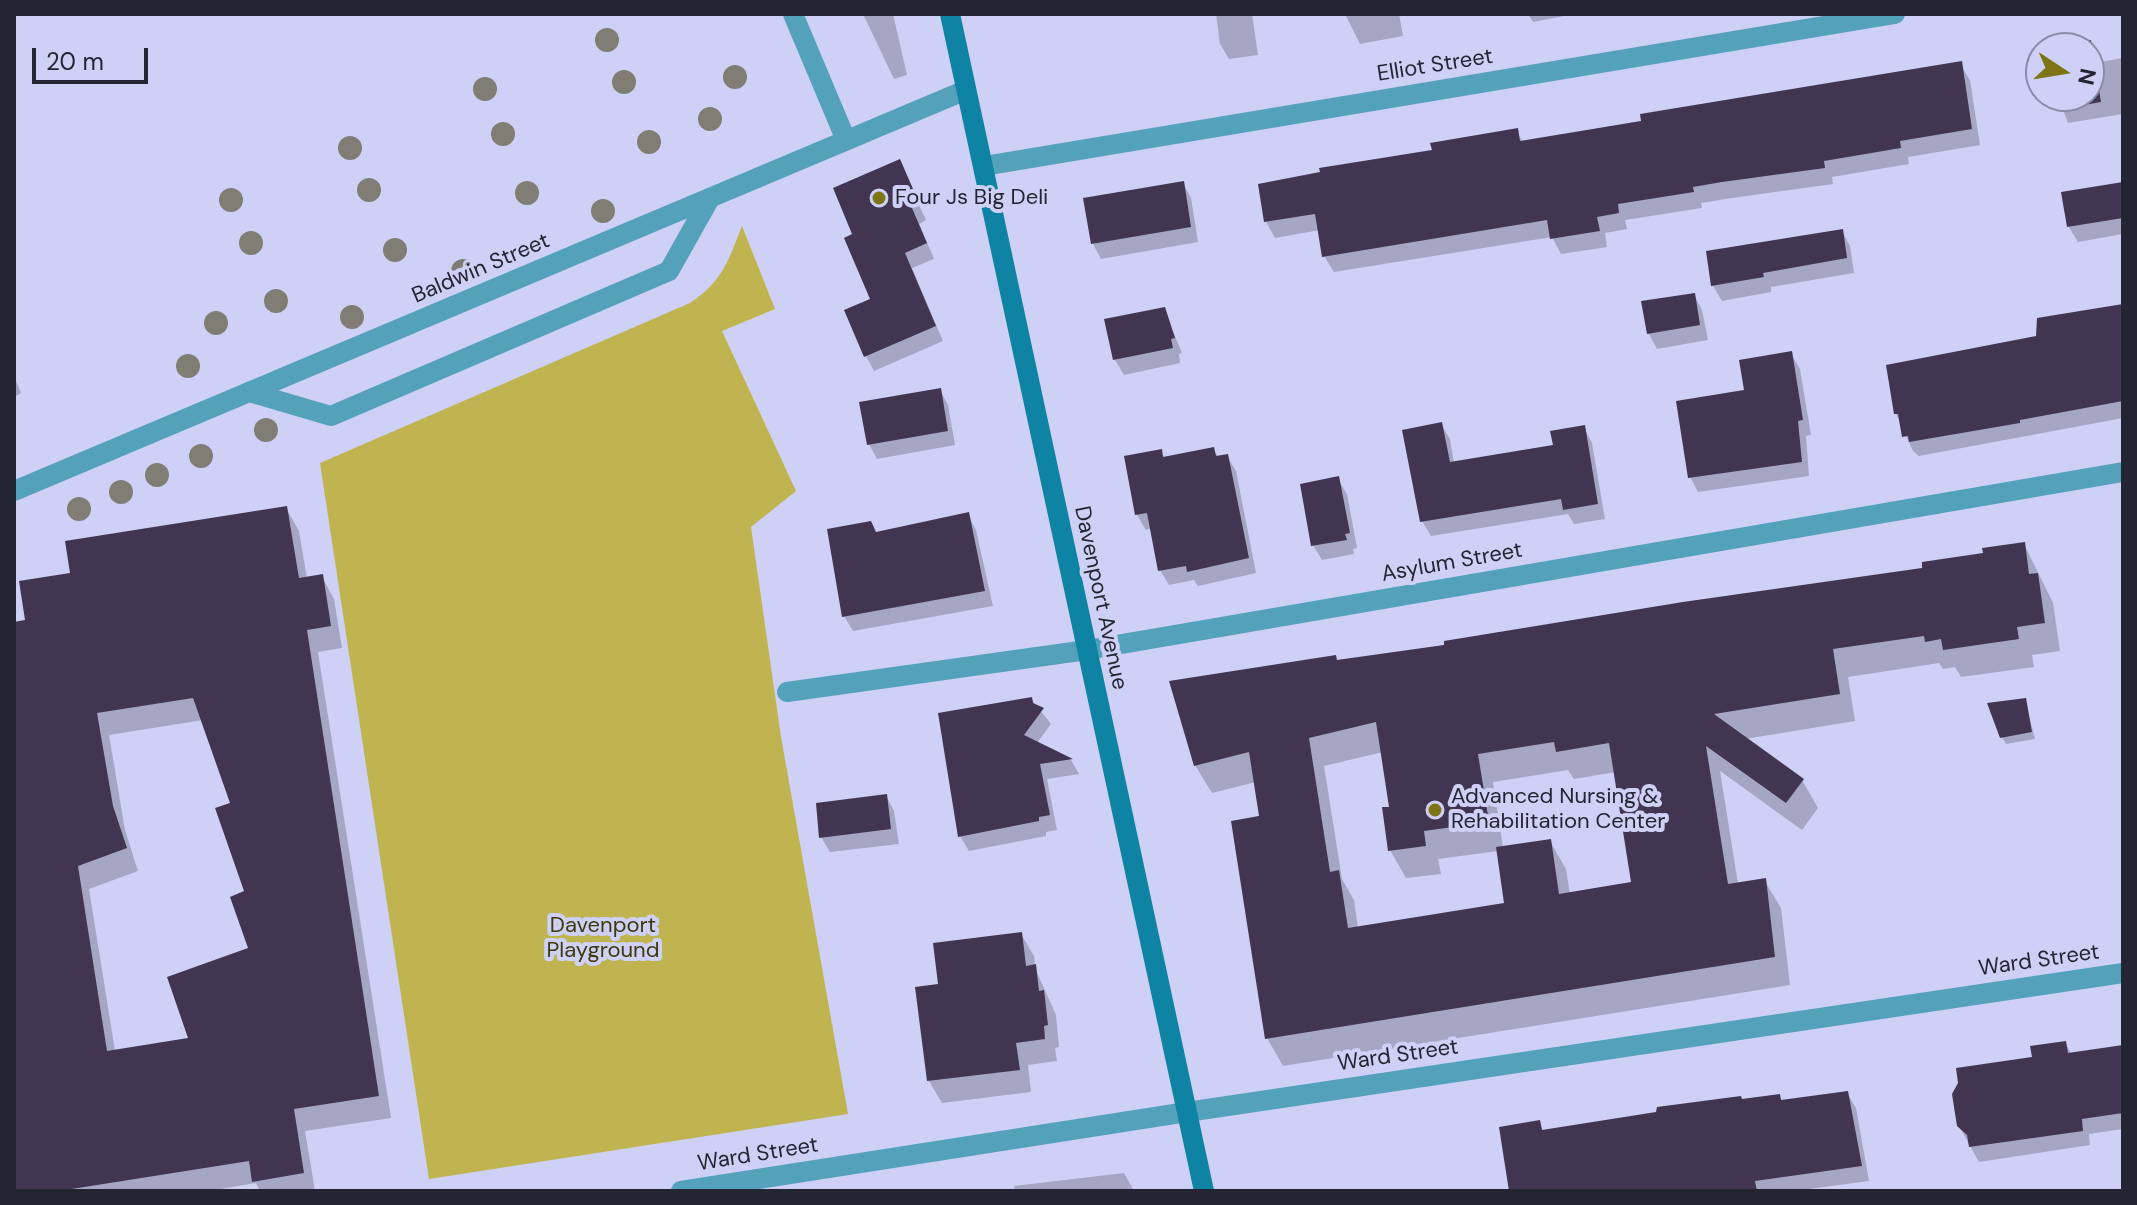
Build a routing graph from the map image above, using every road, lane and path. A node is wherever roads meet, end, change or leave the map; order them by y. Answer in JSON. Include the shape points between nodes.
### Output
{"nodes":[{"id":1,"x":793,"y":14,"type":"edge"},
{"id":2,"x":950,"y":14,"type":"edge"},
{"id":3,"x":1895,"y":14,"type":"edge"},
{"id":4,"x":966,"y":90,"type":"junction"},
{"id":5,"x":846,"y":140,"type":"junction"},
{"id":6,"x":984,"y":166,"type":"junction"},
{"id":7,"x":710,"y":198,"type":"junction"},
{"id":8,"x":249,"y":392,"type":"junction"},
{"id":9,"x":2123,"y":472,"type":"edge"},
{"id":10,"x":14,"y":491,"type":"edge"},
{"id":11,"x":1087,"y":650,"type":"junction"},
{"id":12,"x":787,"y":692,"type":"dead end"},
{"id":13,"x":2123,"y":973,"type":"edge"},
{"id":14,"x":1187,"y":1112,"type":"junction"},
{"id":15,"x":681,"y":1191,"type":"edge"},
{"id":16,"x":1204,"y":1191,"type":"edge"}],
"edges":[{"from":1,"to":5,"type":"street"},
{"from":2,"to":4,"type":"main road","name":"Davenport Avenue"},
{"from":3,"to":6,"type":"street","name":"Elliot Street"},
{"from":4,"to":5,"type":"street","name":"Baldwin Street"},
{"from":4,"to":6,"type":"main road","name":"Davenport Avenue"},
{"from":5,"to":7,"type":"street","name":"Baldwin Street"},
{"from":6,"to":11,"type":"main road","name":"Davenport Avenue"},
{"from":7,"to":8,"type":"street","name":"Baldwin Street"},
{"from":7,"to":8,"type":"street","via":[[669,271],[331,416]]},
{"from":8,"to":10,"type":"street","name":"Baldwin Street"},
{"from":9,"to":11,"type":"street","name":"Asylum Street"},
{"from":11,"to":12,"type":"street","name":"Asylum Street"},
{"from":11,"to":14,"type":"main road","name":"Davenport Avenue"},
{"from":13,"to":14,"type":"street","name":"Ward Street"},
{"from":14,"to":15,"type":"street","name":"Ward Street"},
{"from":14,"to":16,"type":"main road","name":"Davenport Avenue"}]}
